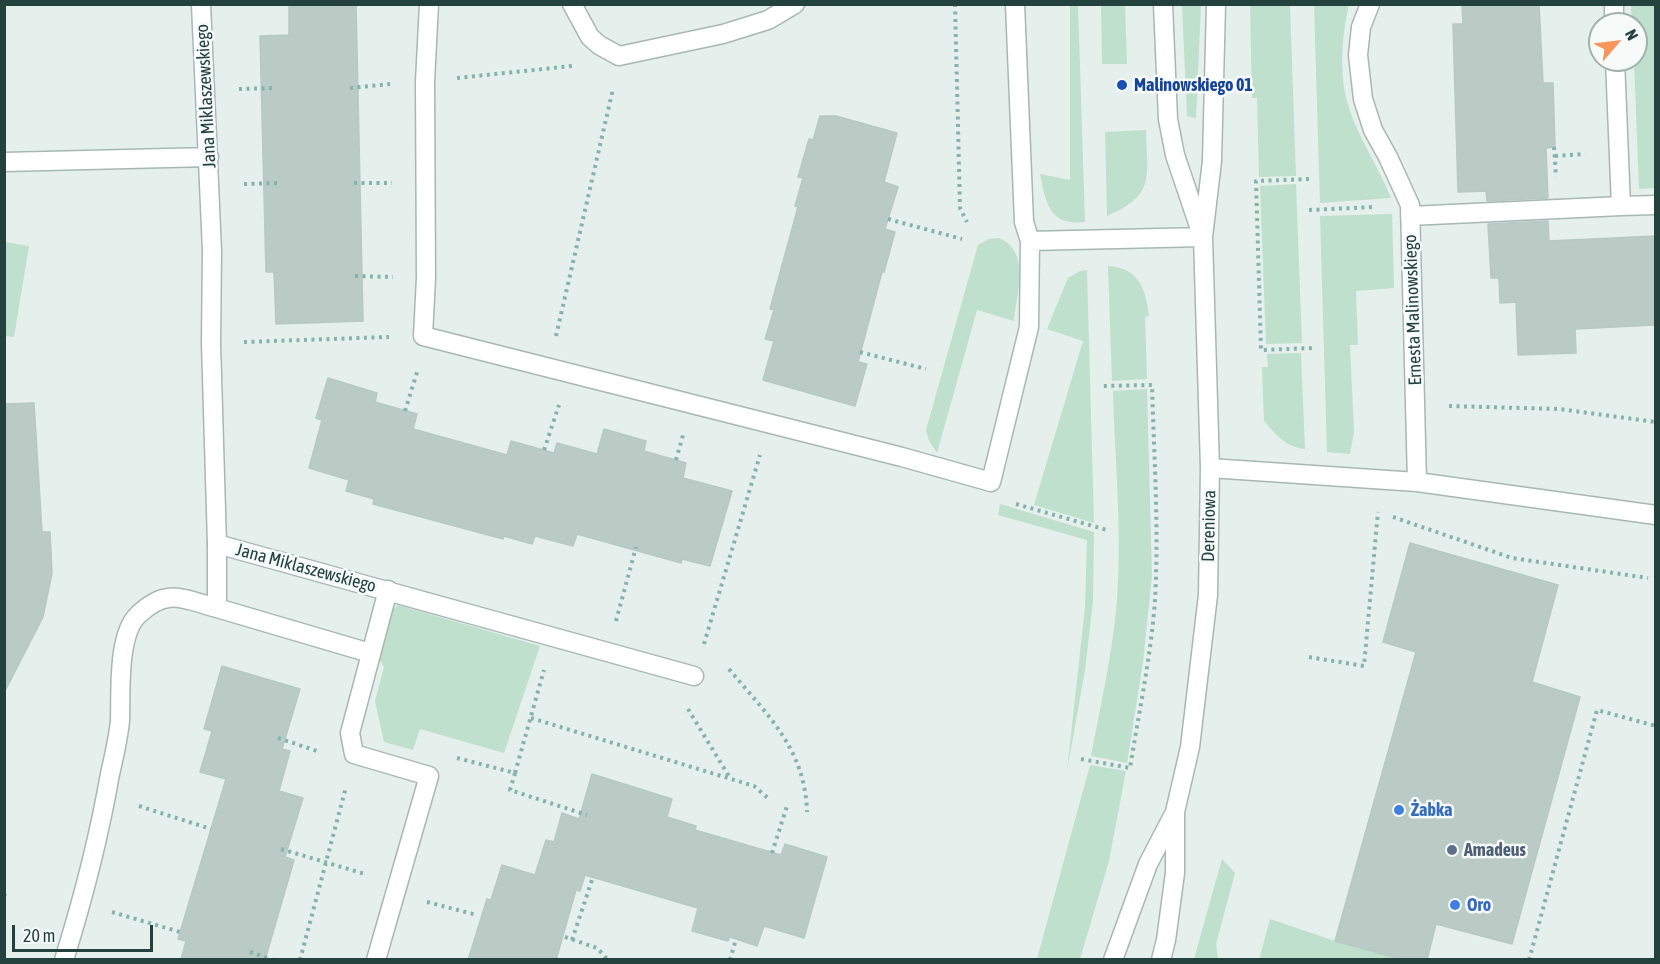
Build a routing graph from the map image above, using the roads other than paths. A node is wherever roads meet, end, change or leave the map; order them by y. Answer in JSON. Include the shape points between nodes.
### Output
{"nodes":[{"id":1,"x":201,"y":4,"type":"edge"},
{"id":2,"x":429,"y":4,"type":"edge"},
{"id":3,"x":572,"y":4,"type":"edge"},
{"id":4,"x":795,"y":4,"type":"edge"},
{"id":5,"x":1015,"y":4,"type":"edge"},
{"id":6,"x":1163,"y":4,"type":"edge"},
{"id":7,"x":1216,"y":4,"type":"edge"},
{"id":8,"x":1370,"y":4,"type":"edge"},
{"id":9,"x":1616,"y":72,"type":"edge"},
{"id":10,"x":209,"y":157,"type":"junction"},
{"id":11,"x":4,"y":162,"type":"edge"},
{"id":12,"x":1656,"y":205,"type":"edge"},
{"id":13,"x":1621,"y":206,"type":"junction"},
{"id":14,"x":1410,"y":216,"type":"junction"},
{"id":15,"x":1203,"y":237,"type":"junction"},
{"id":16,"x":1030,"y":241,"type":"junction"},
{"id":17,"x":1210,"y":468,"type":"junction"},
{"id":18,"x":1417,"y":482,"type":"junction"},
{"id":19,"x":1656,"y":515,"type":"edge"},
{"id":20,"x":217,"y":544,"type":"junction"},
{"id":21,"x":388,"y":590,"type":"junction"},
{"id":22,"x":217,"y":608,"type":"junction"},
{"id":23,"x":370,"y":653,"type":"junction"},
{"id":24,"x":686,"y":674,"type":"road end"},
{"id":25,"x":1175,"y":812,"type":"junction"},
{"id":26,"x":64,"y":960,"type":"edge"},
{"id":27,"x":376,"y":960,"type":"edge"},
{"id":28,"x":1113,"y":960,"type":"edge"},
{"id":29,"x":1161,"y":960,"type":"edge"}],
"edges":[{"from":1,"to":10,"type":"street","name":"Jana Miklaszewskiego"},
{"from":2,"to":16,"type":"street","via":[[425,82],[425,337],[991,482],[1029,327]]},
{"from":3,"to":4,"type":"street","via":[[590,37],[619,56],[723,34],[768,20]]},
{"from":5,"to":16,"type":"street","via":[[1024,222]]},
{"from":6,"to":15,"type":"street","name":"Dereniowa","via":[[1168,119],[1175,155]]},
{"from":7,"to":15,"type":"street","name":"Dereniowa","via":[[1212,161]]},
{"from":8,"to":14,"type":"street","via":[[1361,27],[1358,55],[1363,99],[1372,130],[1410,205]]},
{"from":9,"to":13,"type":"street"},
{"from":10,"to":11,"type":"street"},
{"from":10,"to":20,"type":"street","name":"Jana Miklaszewskiego"},
{"from":12,"to":13,"type":"street","name":"Ernesta Malinowskiego"},
{"from":13,"to":14,"type":"street","name":"Ernesta Malinowskiego"},
{"from":14,"to":18,"type":"street","name":"Ernesta Malinowskiego"},
{"from":15,"to":16,"type":"street"},
{"from":15,"to":17,"type":"street","name":"Dereniowa"},
{"from":17,"to":18,"type":"street"},
{"from":17,"to":25,"type":"street","name":"Dereniowa","via":[[1208,595],[1190,747]]},
{"from":18,"to":19,"type":"street"},
{"from":20,"to":21,"type":"street","name":"Jana Miklaszewskiego"},
{"from":20,"to":22,"type":"street"},
{"from":21,"to":23,"type":"street","name":"Jana Miklaszewskiego"},
{"from":21,"to":24,"type":"street"},
{"from":22,"to":23,"type":"street"},
{"from":22,"to":26,"type":"street","via":[[173,596],[153,603],[136,616],[129,629],[123,648],[119,724],[102,825]]},
{"from":23,"to":27,"type":"street","name":"Jana Miklaszewskiego","via":[[350,732],[354,754],[429,776]]},
{"from":25,"to":28,"type":"street","name":"Dereniowa","via":[[1148,864]]},
{"from":25,"to":29,"type":"street","name":"Dereniowa","via":[[1175,873]]}]}
